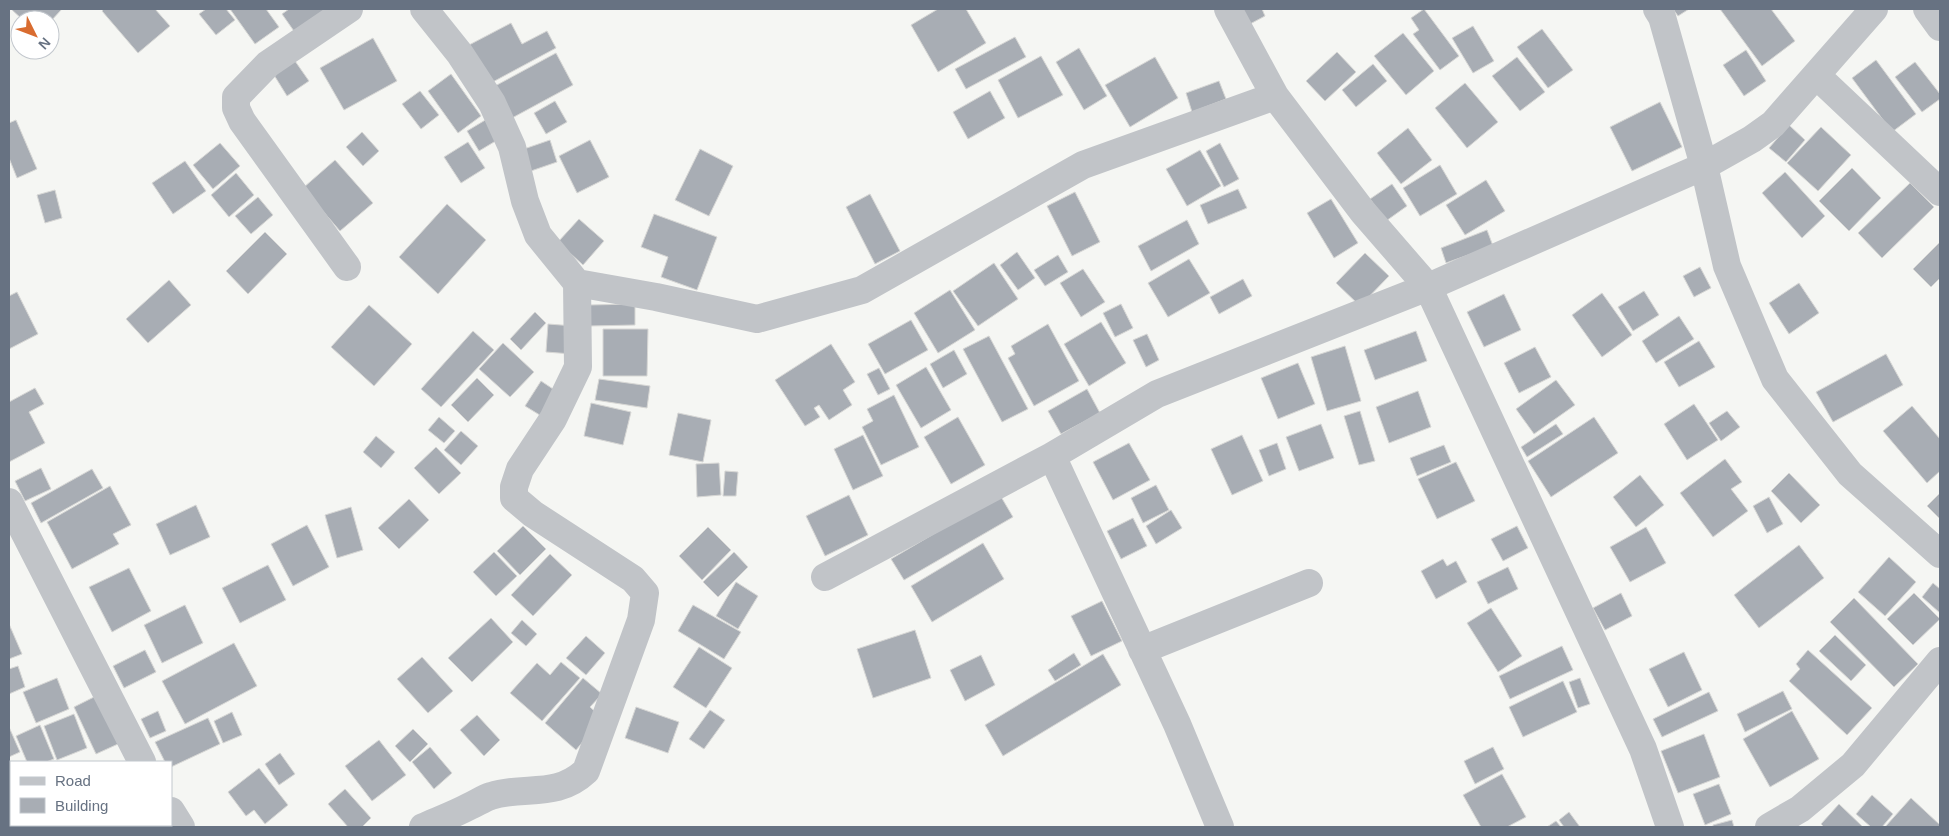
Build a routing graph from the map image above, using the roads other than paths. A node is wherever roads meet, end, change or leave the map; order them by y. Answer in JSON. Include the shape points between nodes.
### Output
{"nodes":[{"id":1,"x":349,"y":9,"type":"edge"},
{"id":2,"x":424,"y":9,"type":"edge"},
{"id":3,"x":1228,"y":9,"type":"edge"},
{"id":4,"x":1657,"y":9,"type":"edge"},
{"id":5,"x":1874,"y":9,"type":"edge"},
{"id":6,"x":1927,"y":9,"type":"edge"},
{"id":7,"x":1940,"y":27,"type":"edge"},
{"id":8,"x":1816,"y":75,"type":"junction"},
{"id":9,"x":1275,"y":96,"type":"junction"},
{"id":10,"x":1704,"y":166,"type":"junction"},
{"id":11,"x":1940,"y":192,"type":"edge"},
{"id":12,"x":347,"y":267,"type":"dead end"},
{"id":13,"x":577,"y":283,"type":"junction"},
{"id":14,"x":1428,"y":287,"type":"junction"},
{"id":15,"x":1052,"y":456,"type":"junction"},
{"id":16,"x":9,"y":502,"type":"edge"},
{"id":17,"x":1940,"y":554,"type":"edge"},
{"id":18,"x":825,"y":577,"type":"dead end"},
{"id":19,"x":1309,"y":583,"type":"dead end"},
{"id":20,"x":1142,"y":650,"type":"junction"},
{"id":21,"x":1940,"y":662,"type":"edge"},
{"id":22,"x":141,"y":761,"type":"edge"},
{"id":23,"x":172,"y":813,"type":"edge"},
{"id":24,"x":181,"y":827,"type":"edge"},
{"id":25,"x":423,"y":827,"type":"edge"},
{"id":26,"x":1220,"y":827,"type":"edge"},
{"id":27,"x":1670,"y":827,"type":"edge"},
{"id":28,"x":1769,"y":827,"type":"edge"}],
"edges":[{"from":1,"to":12,"type":"street","via":[[268,64],[236,97],[236,108],[242,121]]},
{"from":2,"to":13,"type":"street","via":[[460,54],[492,103],[512,147],[538,235]]},
{"from":3,"to":9,"type":"street"},
{"from":4,"to":10,"type":"street"},
{"from":5,"to":8,"type":"street"},
{"from":6,"to":7,"type":"street"},
{"from":8,"to":10,"type":"street","via":[[1773,124]]},
{"from":8,"to":11,"type":"street"},
{"from":9,"to":13,"type":"street","via":[[1083,165],[862,290],[758,319]]},
{"from":9,"to":14,"type":"street","via":[[1363,212]]},
{"from":10,"to":14,"type":"street"},
{"from":10,"to":17,"type":"street","via":[[1727,266],[1774,379],[1850,474]]},
{"from":13,"to":25,"type":"street","via":[[578,367],[553,419],[520,469],[514,498],[533,514],[633,578],[645,593],[641,620],[586,771],[581,776],[562,787],[490,796]]},
{"from":14,"to":15,"type":"street","via":[[1157,394]]},
{"from":14,"to":27,"type":"street","via":[[1643,749]]},
{"from":15,"to":18,"type":"street"},
{"from":15,"to":20,"type":"street"},
{"from":16,"to":22,"type":"street"},
{"from":19,"to":20,"type":"street"},
{"from":20,"to":26,"type":"street"},
{"from":21,"to":28,"type":"street","via":[[1853,765],[1800,809]]},
{"from":23,"to":24,"type":"street"}]}
